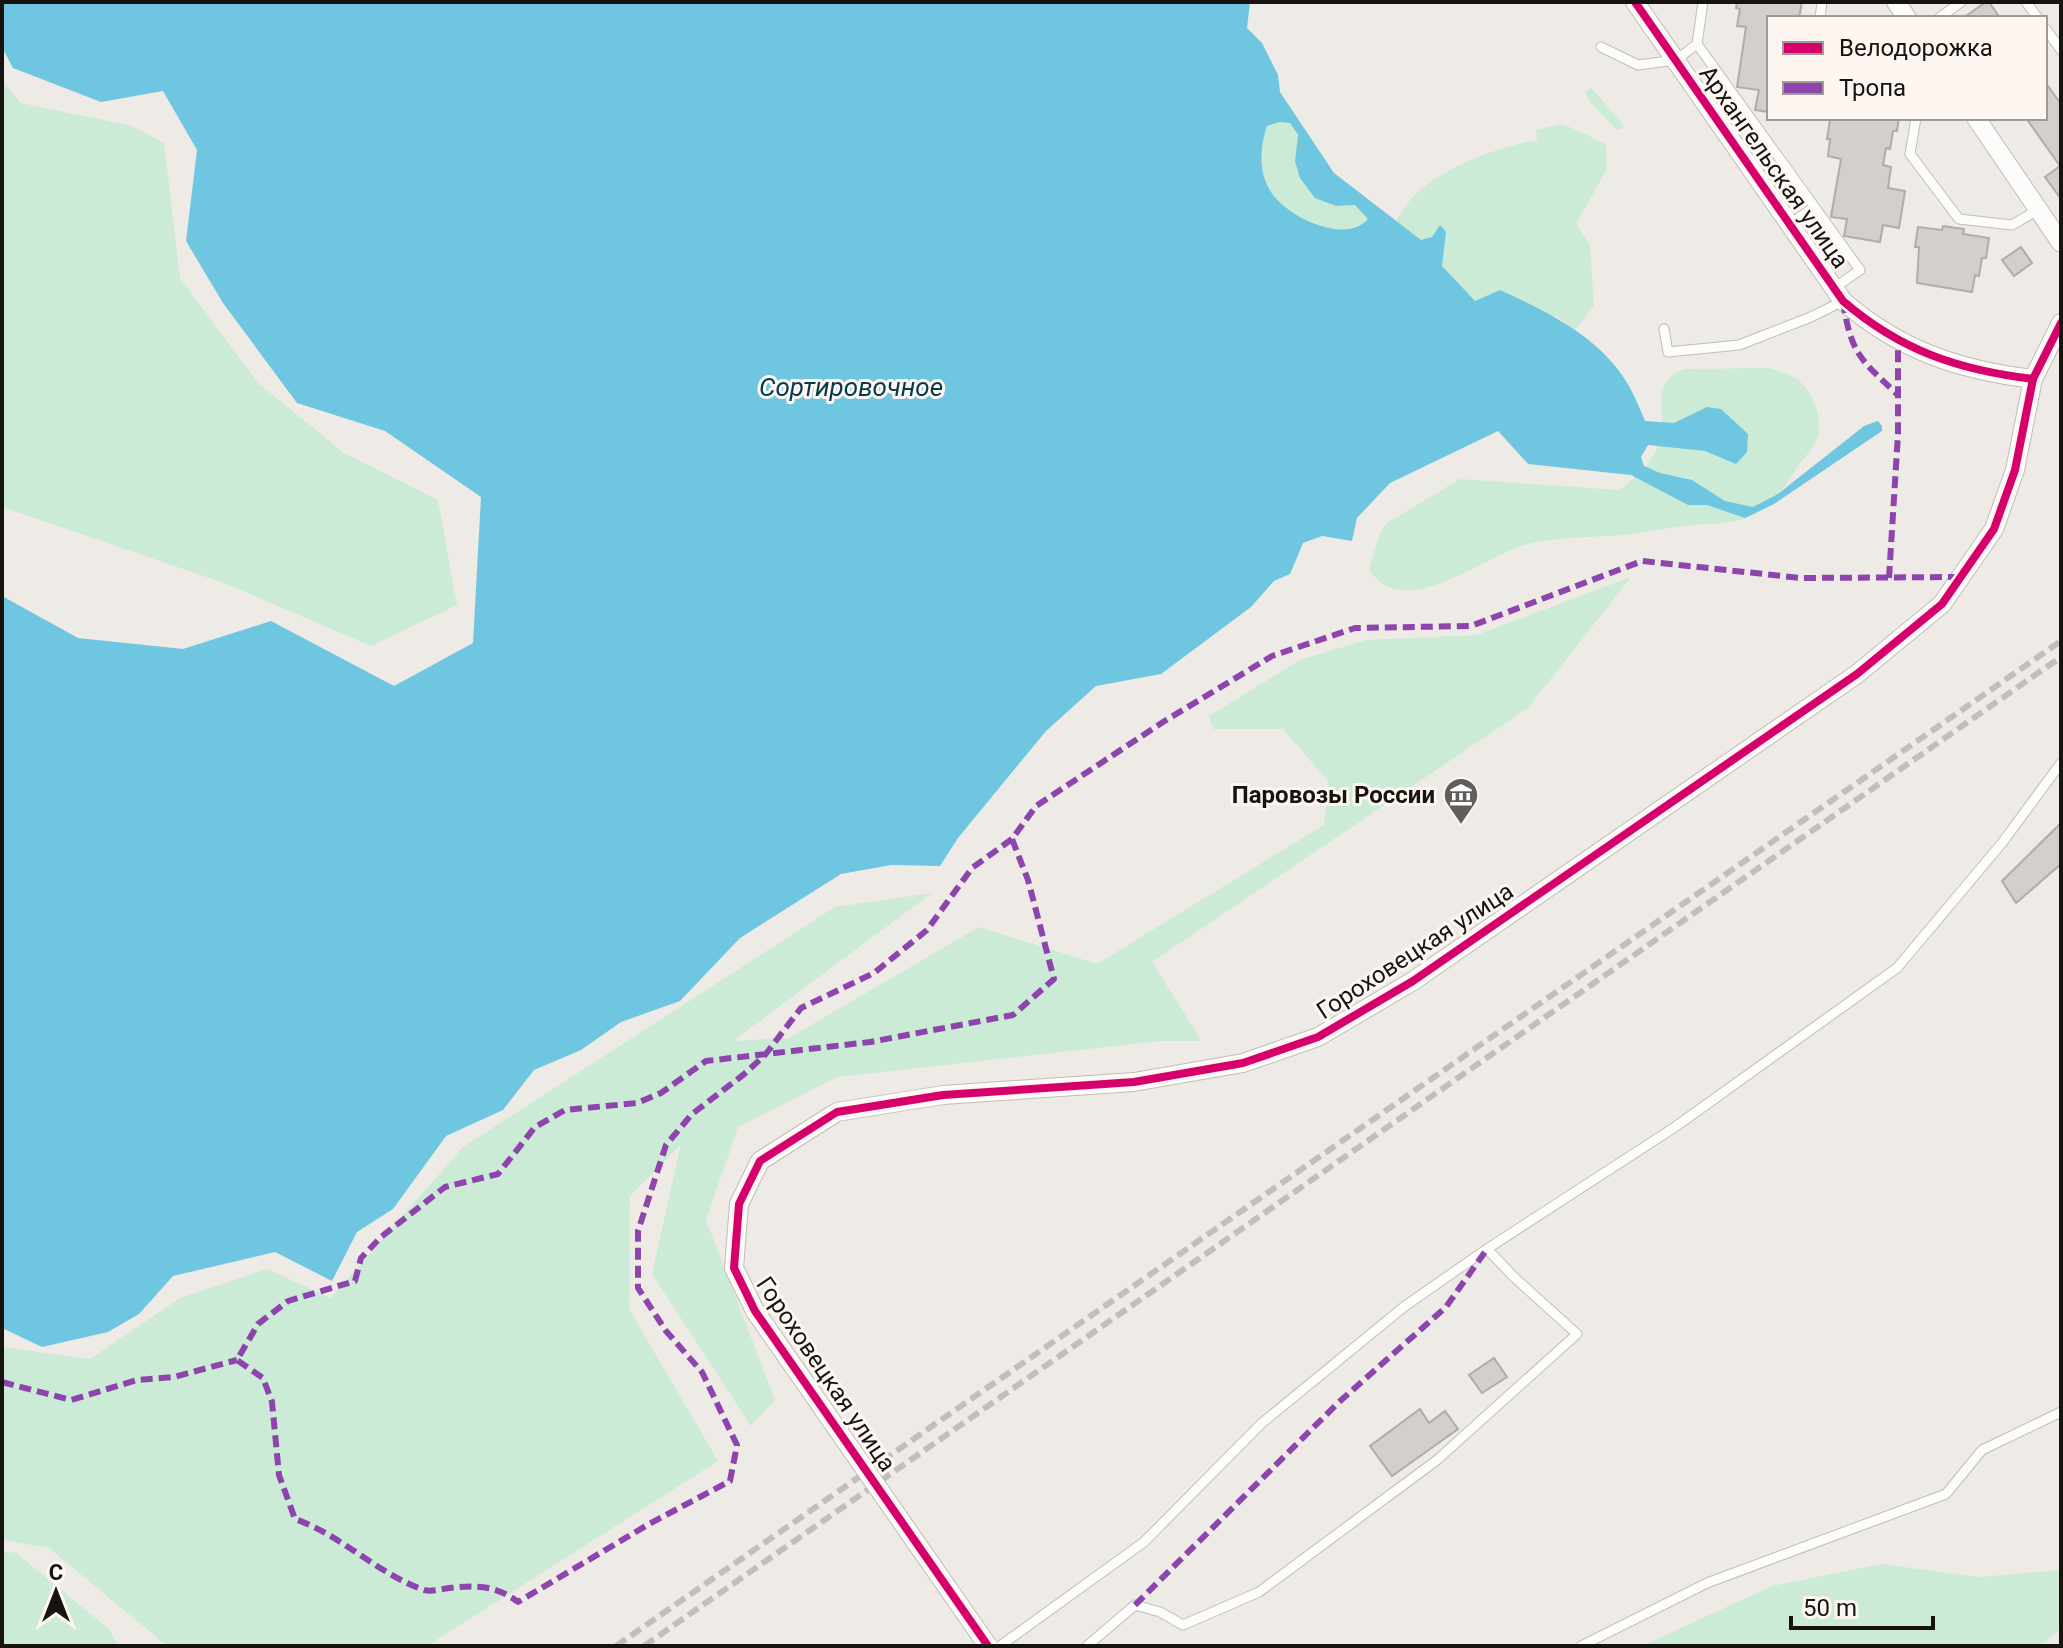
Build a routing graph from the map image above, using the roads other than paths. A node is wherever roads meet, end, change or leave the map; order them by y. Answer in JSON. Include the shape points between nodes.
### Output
{"nodes":[{"id":1,"x":1635,"y":2,"type":"edge"},
{"id":2,"x":1703,"y":2,"type":"edge"},
{"id":3,"x":1961,"y":2,"type":"edge"},
{"id":4,"x":1942,"y":16,"type":"edge"},
{"id":5,"x":2047,"y":31,"type":"edge"},
{"id":6,"x":1697,"y":44,"type":"junction"},
{"id":7,"x":1601,"y":47,"type":"dead end"},
{"id":8,"x":2061,"y":50,"type":"edge"},
{"id":9,"x":1676,"y":60,"type":"junction"},
{"id":10,"x":1916,"y":120,"type":"edge"},
{"id":11,"x":1977,"y":120,"type":"edge"},
{"id":12,"x":1813,"y":208,"type":"junction"},
{"id":13,"x":2038,"y":210,"type":"junction"},
{"id":14,"x":1790,"y":224,"type":"junction"},
{"id":15,"x":2061,"y":243,"type":"edge"},
{"id":16,"x":1838,"y":295,"type":"junction"},
{"id":17,"x":2061,"y":323,"type":"edge"},
{"id":18,"x":1664,"y":329,"type":"dead end"},
{"id":19,"x":2033,"y":379,"type":"junction"},
{"id":20,"x":2061,"y":763,"type":"edge"},
{"id":21,"x":1487,"y":1249,"type":"junction"},
{"id":22,"x":2061,"y":1412,"type":"edge"},
{"id":23,"x":988,"y":1646,"type":"edge"},
{"id":24,"x":1000,"y":1646,"type":"edge"},
{"id":25,"x":1087,"y":1646,"type":"edge"},
{"id":26,"x":1581,"y":1646,"type":"edge"}],
"edges":[{"from":1,"to":9,"type":"street","name":"Архангельская улица"},
{"from":2,"to":6,"type":"lane"},
{"from":3,"to":4,"type":"lane"},
{"from":5,"to":8,"type":"lane"},
{"from":6,"to":9,"type":"lane"},
{"from":6,"to":12,"type":"lane"},
{"from":7,"to":9,"type":"lane","via":[[1638,65]]},
{"from":9,"to":14,"type":"street","name":"Архангельская улица"},
{"from":10,"to":13,"type":"lane","via":[[1910,154],[1959,219],[2012,225]]},
{"from":11,"to":13,"type":"street"},
{"from":12,"to":14,"type":"lane"},
{"from":12,"to":16,"type":"lane","via":[[1860,270]]},
{"from":13,"to":15,"type":"street"},
{"from":14,"to":16,"type":"street","name":"Архангельская улица"},
{"from":16,"to":18,"type":"lane","via":[[1811,317],[1739,345],[1668,352]]},
{"from":16,"to":19,"type":"street","name":"Архангельская улица","via":[[1869,323],[1953,365]]},
{"from":17,"to":19,"type":"street","name":"Гороховецкая улица"},
{"from":19,"to":23,"type":"street","name":"Гороховецкая улица","bridge":true,"via":[[2015,470],[1994,529],[1942,604],[1857,674],[1413,981],[1318,1037],[1243,1063],[1134,1082],[943,1095],[837,1112],[760,1161],[739,1204],[734,1268],[755,1311]]},
{"from":20,"to":21,"type":"lane","via":[[1897,968],[1675,1127]]},
{"from":21,"to":24,"type":"lane","via":[[1405,1306],[1262,1423],[1144,1542]]},
{"from":21,"to":25,"type":"lane","via":[[1577,1334],[1437,1460],[1259,1592],[1183,1625],[1135,1605]]},
{"from":22,"to":26,"type":"lane","via":[[1982,1450],[1946,1494],[1707,1583]]}]}
